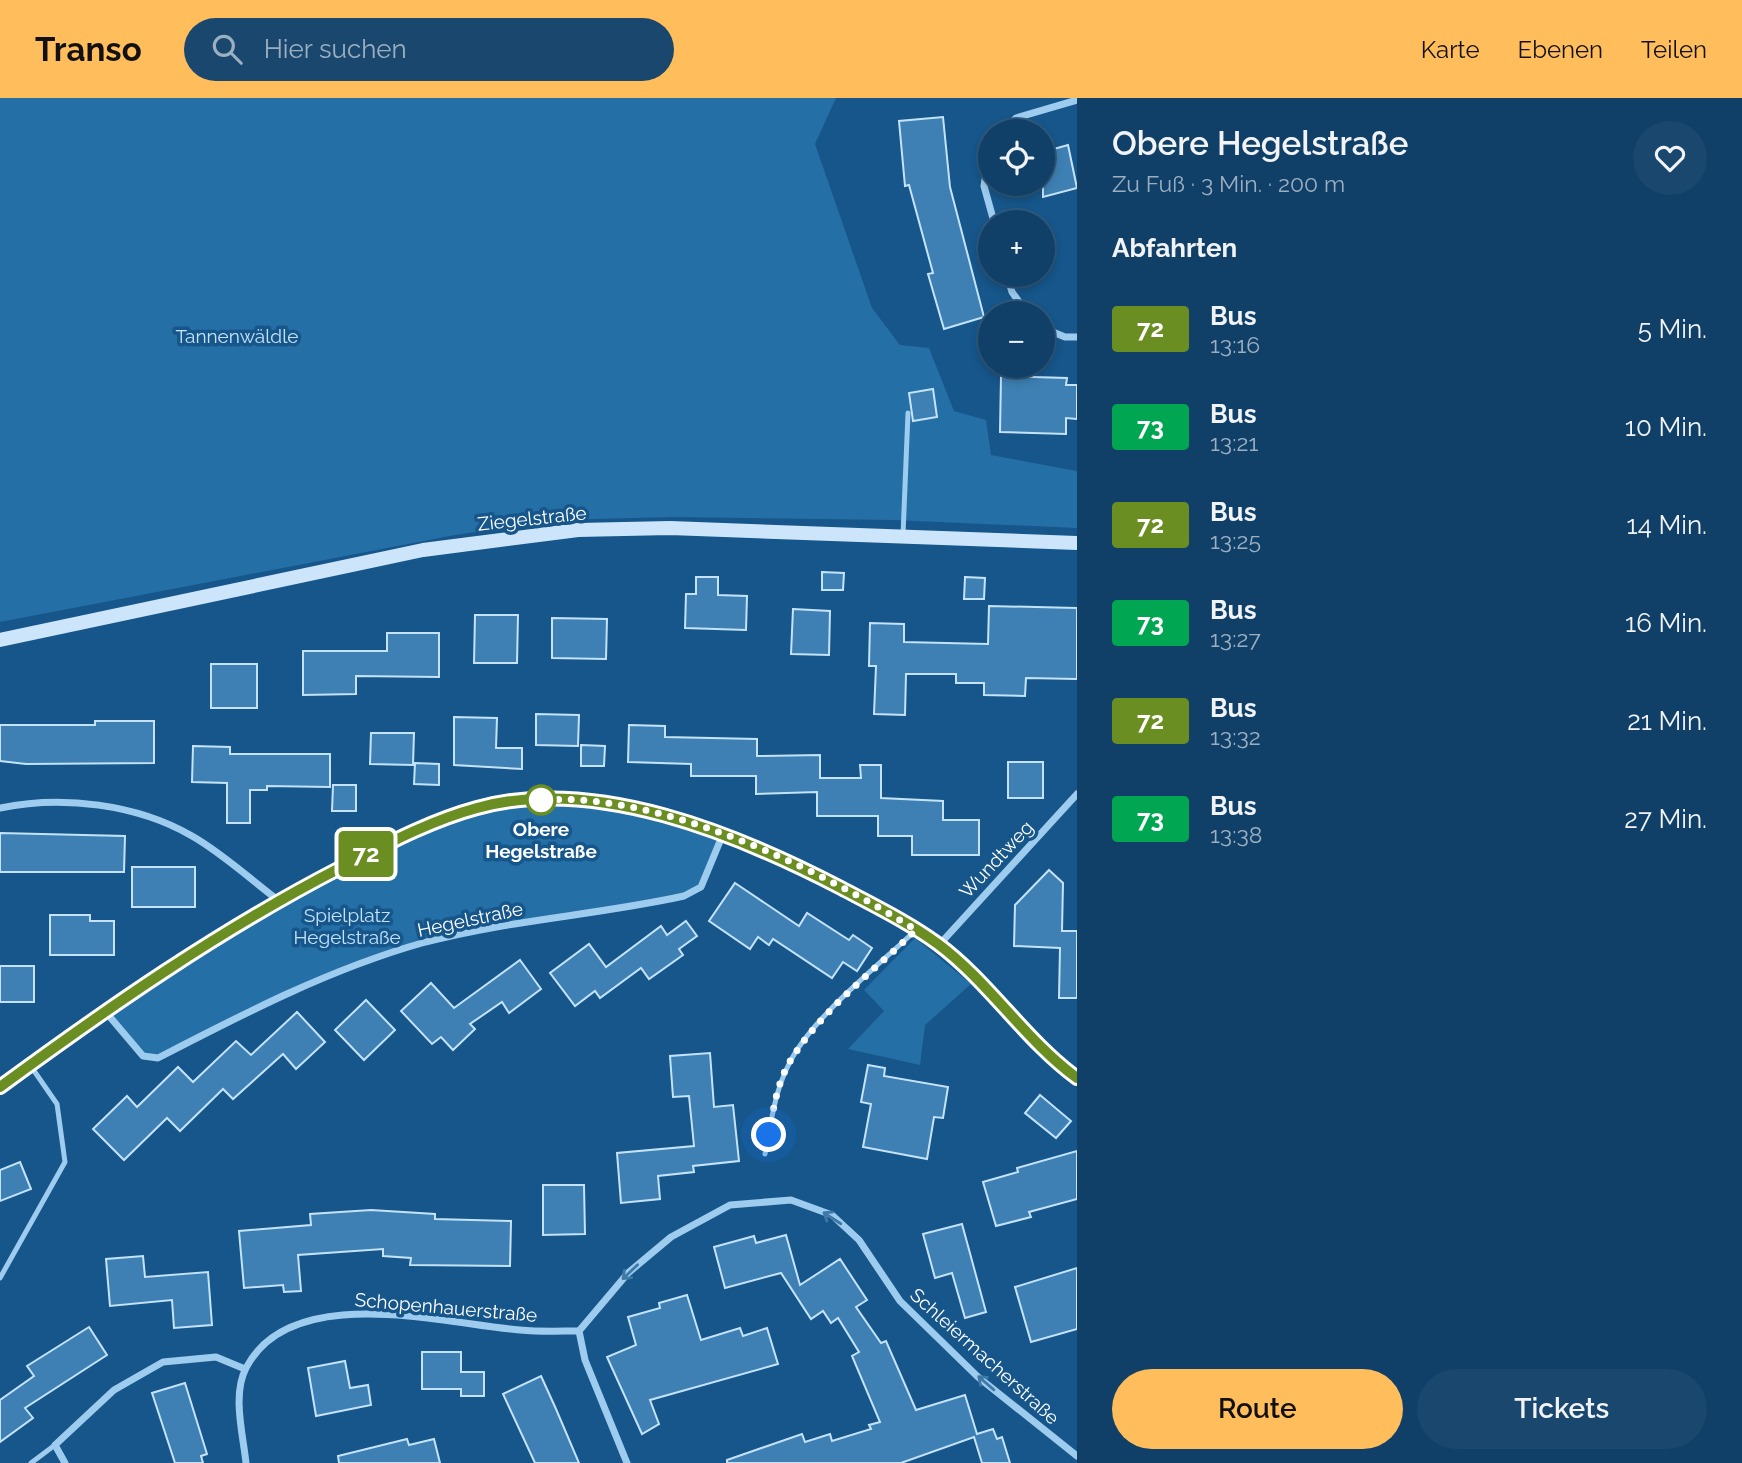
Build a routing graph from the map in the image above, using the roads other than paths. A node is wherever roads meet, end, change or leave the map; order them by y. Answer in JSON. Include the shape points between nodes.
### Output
{"nodes":[{"id":1,"x":1077,"y":100,"type":"edge"},
{"id":2,"x":1015,"y":119,"type":"edge"},
{"id":3,"x":1055,"y":333,"type":"edge"},
{"id":4,"x":1077,"y":337,"type":"edge"},
{"id":5,"x":908,"y":413,"type":"dead end"},
{"id":6,"x":903,"y":535,"type":"junction"},
{"id":7,"x":1077,"y":543,"type":"edge"},
{"id":8,"x":0,"y":640,"type":"edge"},
{"id":9,"x":1077,"y":794,"type":"edge"},
{"id":10,"x":0,"y":808,"type":"edge"},
{"id":11,"x":723,"y":834,"type":"junction"},
{"id":12,"x":278,"y":900,"type":"junction"},
{"id":13,"x":916,"y":930,"type":"junction"},
{"id":14,"x":939,"y":944,"type":"junction"},
{"id":15,"x":104,"y":1010,"type":"junction"},
{"id":16,"x":30,"y":1065,"type":"junction"},
{"id":17,"x":1077,"y":1077,"type":"edge"},
{"id":18,"x":0,"y":1087,"type":"edge"},
{"id":19,"x":765,"y":1154,"type":"dead end"},
{"id":20,"x":0,"y":1278,"type":"edge"},
{"id":21,"x":579,"y":1331,"type":"junction"},
{"id":22,"x":245,"y":1369,"type":"junction"},
{"id":23,"x":55,"y":1445,"type":"junction"},
{"id":24,"x":1077,"y":1456,"type":"edge"},
{"id":25,"x":31,"y":1463,"type":"edge"},
{"id":26,"x":65,"y":1463,"type":"edge"},
{"id":27,"x":246,"y":1463,"type":"edge"},
{"id":28,"x":627,"y":1463,"type":"edge"}],
"edges":[{"from":1,"to":2,"type":"street"},
{"from":3,"to":4,"type":"street"},
{"from":5,"to":6,"type":"lane"},
{"from":6,"to":7,"type":"main road","name":"Ziegelstraße"},
{"from":6,"to":8,"type":"main road","name":"Ziegelstraße","via":[[579,530],[423,550]]},
{"from":9,"to":14,"type":"street","name":"Wundtweg"},
{"from":10,"to":12,"type":"street","via":[[31,801],[88,804],[146,816],[192,836]]},
{"from":11,"to":12,"type":"street","via":[[647,810],[557,798],[479,807],[410,832]]},
{"from":11,"to":13,"type":"street","via":[[795,864]]},
{"from":11,"to":15,"type":"street","name":"Hegelstraße","via":[[701,887],[684,896],[423,943],[372,959],[258,1007],[158,1058],[143,1056]]},
{"from":12,"to":15,"type":"street"},
{"from":13,"to":14,"type":"street"},
{"from":13,"to":19,"type":"lane","via":[[815,1027],[789,1064],[776,1096]]},
{"from":14,"to":17,"type":"street"},
{"from":15,"to":16,"type":"street"},
{"from":16,"to":18,"type":"street"},
{"from":16,"to":20,"type":"lane","via":[[57,1104],[65,1162]]},
{"from":21,"to":22,"type":"street","name":"Schopenhauerstraße","via":[[351,1313],[302,1323],[264,1345]]},
{"from":24,"to":21,"type":"street","name":"Schleiermacherstraße","one_way":true,"via":[[978,1377],[900,1301],[859,1240],[832,1214],[791,1200],[730,1205],[671,1237],[628,1273]]},
{"from":21,"to":28,"type":"street","via":[[585,1360]]},
{"from":22,"to":23,"type":"street","via":[[216,1357],[163,1362],[114,1390]]},
{"from":22,"to":27,"type":"street","via":[[239,1402]]},
{"from":23,"to":25,"type":"lane"},
{"from":23,"to":26,"type":"street"}]}
